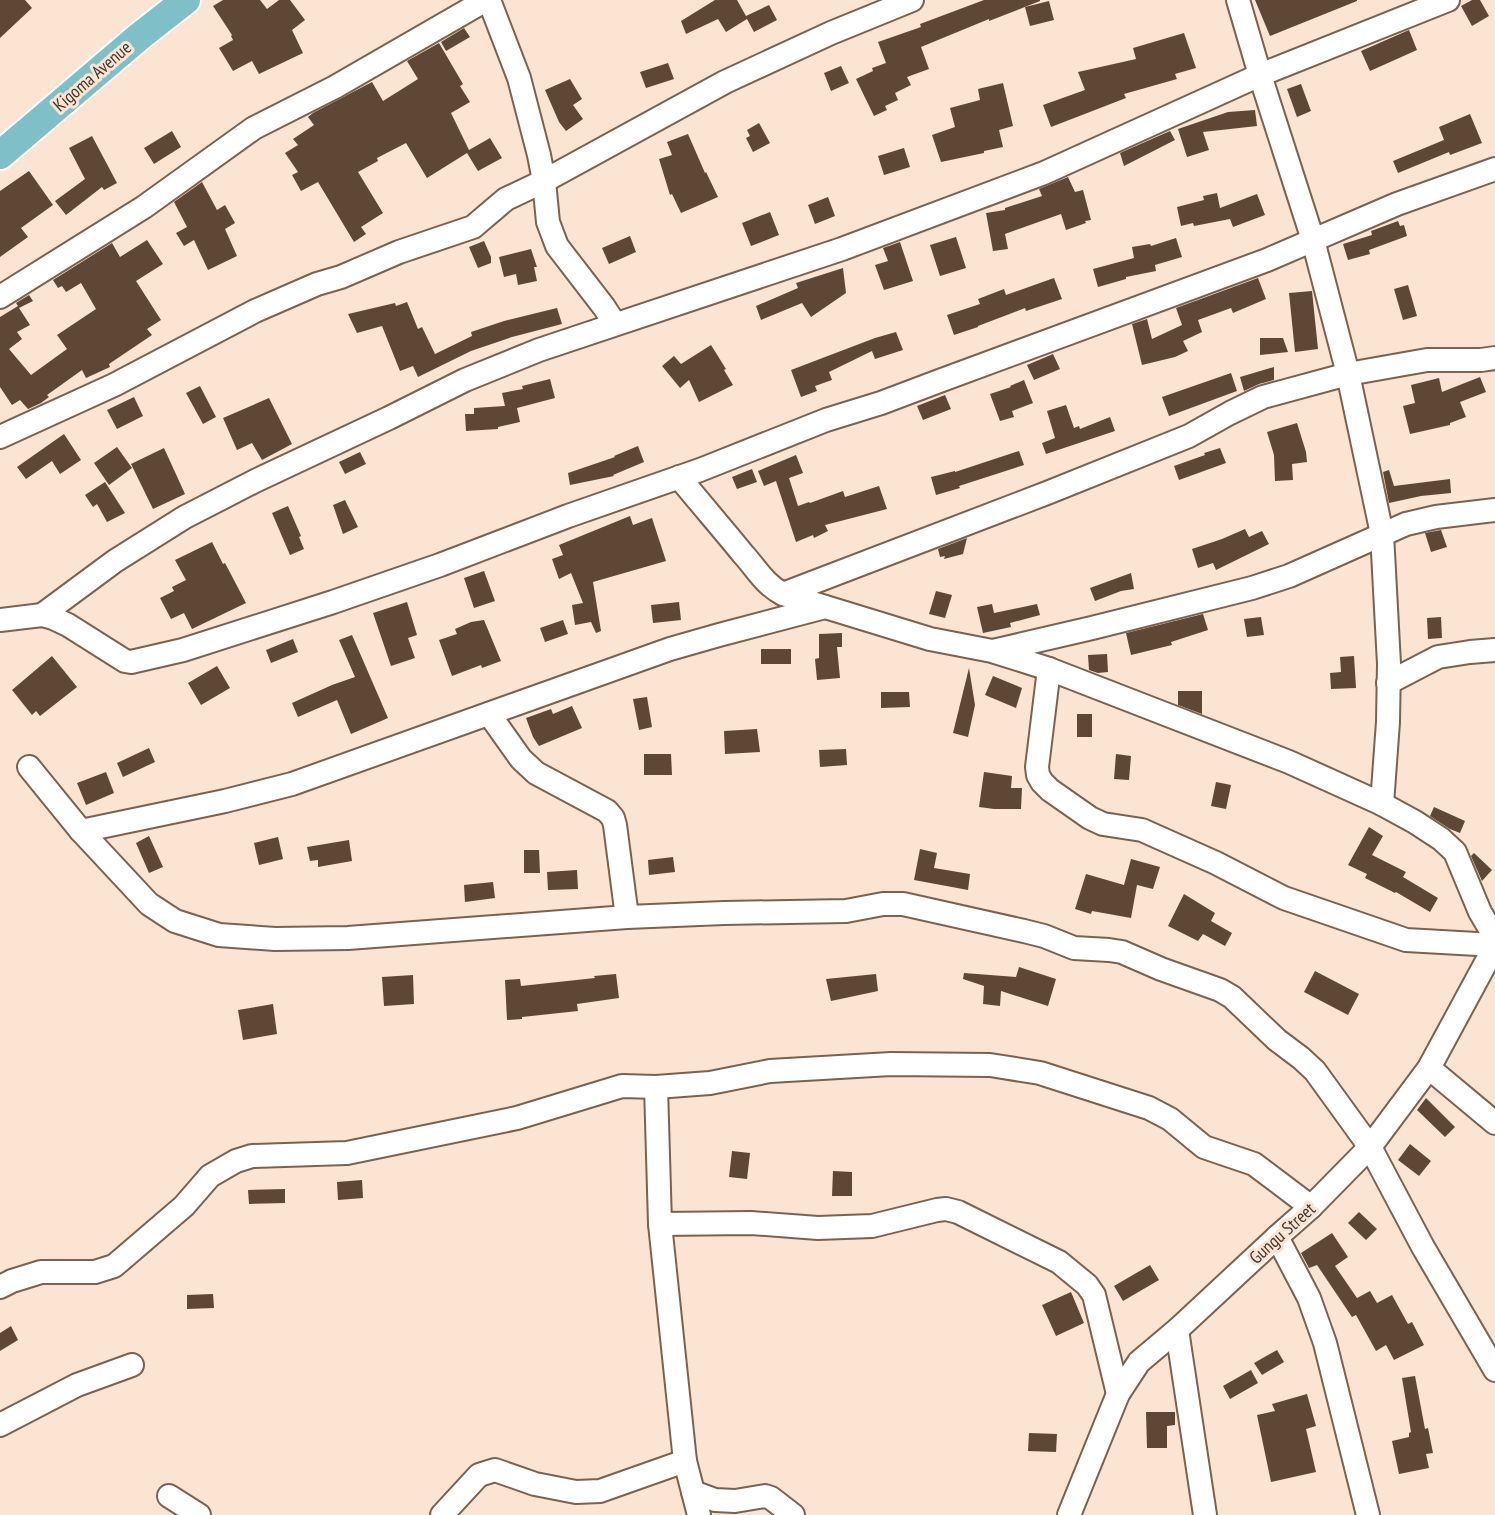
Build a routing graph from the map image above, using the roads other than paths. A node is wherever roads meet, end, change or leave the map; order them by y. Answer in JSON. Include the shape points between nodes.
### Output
{"nodes":[{"id":1,"x":186,"y":0,"type":"edge"},
{"id":2,"x":488,"y":0,"type":"edge"},
{"id":3,"x":912,"y":0,"type":"edge"},
{"id":4,"x":1238,"y":0,"type":"edge"},
{"id":5,"x":1448,"y":0,"type":"edge"},
{"id":6,"x":1260,"y":75,"type":"junction"},
{"id":7,"x":0,"y":155,"type":"edge"},
{"id":8,"x":1495,"y":169,"type":"edge"},
{"id":9,"x":544,"y":181,"type":"junction"},
{"id":10,"x":1313,"y":240,"type":"junction"},
{"id":11,"x":0,"y":297,"type":"edge"},
{"id":12,"x":615,"y":324,"type":"junction"},
{"id":13,"x":1495,"y":358,"type":"edge"},
{"id":14,"x":1347,"y":374,"type":"junction"},
{"id":15,"x":0,"y":437,"type":"edge"},
{"id":16,"x":679,"y":477,"type":"junction"},
{"id":17,"x":1495,"y":510,"type":"edge"},
{"id":18,"x":1382,"y":534,"type":"junction"},
{"id":19,"x":783,"y":594,"type":"junction"},
{"id":20,"x":825,"y":607,"type":"junction"},
{"id":21,"x":42,"y":615,"type":"junction"},
{"id":22,"x":0,"y":620,"type":"edge"},
{"id":23,"x":1495,"y":650,"type":"edge"},
{"id":24,"x":992,"y":651,"type":"junction"},
{"id":25,"x":1049,"y":669,"type":"junction"},
{"id":26,"x":1389,"y":683,"type":"junction"},
{"id":27,"x":489,"y":714,"type":"junction"},
{"id":28,"x":29,"y":767,"type":"dead end"},
{"id":29,"x":1382,"y":804,"type":"junction"},
{"id":30,"x":81,"y":831,"type":"junction"},
{"id":31,"x":627,"y":917,"type":"junction"},
{"id":32,"x":1495,"y":945,"type":"edge"},
{"id":33,"x":1429,"y":1068,"type":"junction"},
{"id":34,"x":656,"y":1087,"type":"junction"},
{"id":35,"x":1495,"y":1123,"type":"edge"},
{"id":36,"x":1370,"y":1147,"type":"junction"},
{"id":37,"x":1311,"y":1207,"type":"junction"},
{"id":38,"x":660,"y":1224,"type":"junction"},
{"id":39,"x":1277,"y":1237,"type":"junction"},
{"id":40,"x":0,"y":1287,"type":"edge"},
{"id":41,"x":1177,"y":1330,"type":"junction"},
{"id":42,"x":132,"y":1365,"type":"dead end"},
{"id":43,"x":1495,"y":1370,"type":"edge"},
{"id":44,"x":1118,"y":1394,"type":"junction"},
{"id":45,"x":0,"y":1425,"type":"edge"},
{"id":46,"x":686,"y":1461,"type":"junction"},
{"id":47,"x":693,"y":1492,"type":"junction"},
{"id":48,"x":170,"y":1496,"type":"dead end"},
{"id":49,"x":199,"y":1515,"type":"edge"},
{"id":50,"x":442,"y":1515,"type":"edge"},
{"id":51,"x":699,"y":1515,"type":"edge"},
{"id":52,"x":793,"y":1515,"type":"edge"},
{"id":53,"x":1069,"y":1515,"type":"edge"},
{"id":54,"x":1205,"y":1515,"type":"edge"},
{"id":55,"x":1368,"y":1515,"type":"edge"}],
"edges":[{"from":1,"to":7,"type":"main road","name":"Kigoma Avenue"},
{"from":2,"to":9,"type":"street","via":[[519,78]]},
{"from":2,"to":11,"type":"street","via":[[254,128],[144,207]]},
{"from":3,"to":9,"type":"street","via":[[725,82]]},
{"from":4,"to":6,"type":"street"},
{"from":5,"to":6,"type":"street"},
{"from":6,"to":10,"type":"street"},
{"from":6,"to":12,"type":"street","via":[[1044,173],[842,249]]},
{"from":8,"to":10,"type":"street","via":[[1397,204]]},
{"from":9,"to":12,"type":"street","via":[[548,222],[557,246]]},
{"from":9,"to":15,"type":"street","via":[[506,199],[473,227],[399,252],[255,311],[114,385]]},
{"from":10,"to":14,"type":"street"},
{"from":10,"to":16,"type":"street"},
{"from":12,"to":21,"type":"street","via":[[465,380],[255,481],[175,523]]},
{"from":13,"to":14,"type":"street","via":[[1427,360]]},
{"from":14,"to":18,"type":"street"},
{"from":14,"to":19,"type":"street","via":[[1263,398],[1178,440],[1047,494]]},
{"from":16,"to":19,"type":"street","via":[[766,583]]},
{"from":16,"to":21,"type":"street","via":[[333,602],[183,650],[131,662],[68,625]]},
{"from":17,"to":18,"type":"street","via":[[1436,517]]},
{"from":18,"to":24,"type":"street","via":[[1289,576],[1252,588]]},
{"from":18,"to":26,"type":"street"},
{"from":19,"to":20,"type":"street"},
{"from":20,"to":24,"type":"street","via":[[930,639]]},
{"from":20,"to":27,"type":"street","via":[[670,649]]},
{"from":21,"to":22,"type":"street"},
{"from":23,"to":26,"type":"street","via":[[1438,657]]},
{"from":24,"to":25,"type":"street"},
{"from":25,"to":29,"type":"street","via":[[1289,762]]},
{"from":25,"to":32,"type":"street","via":[[1038,775],[1050,790],[1090,818],[1142,830],[1284,898],[1406,940]]},
{"from":26,"to":29,"type":"street"},
{"from":27,"to":30,"type":"street","via":[[292,784]]},
{"from":27,"to":31,"type":"street","via":[[536,774],[607,811],[612,818]]},
{"from":28,"to":30,"type":"street"},
{"from":29,"to":32,"type":"street","via":[[1441,839],[1455,852]]},
{"from":30,"to":31,"type":"street","via":[[149,904],[175,921],[219,935],[348,938]]},
{"from":31,"to":36,"type":"street","via":[[846,911],[903,904],[1044,936],[1074,948],[1122,952],[1232,997],[1315,1071]]},
{"from":32,"to":33,"type":"street","name":"Gungu Street"},
{"from":33,"to":35,"type":"street"},
{"from":33,"to":36,"type":"street","name":"Gungu Street"},
{"from":34,"to":37,"type":"street","via":[[710,1083],[770,1071],[891,1064],[990,1065],[1040,1073],[1149,1108],[1170,1119],[1204,1147],[1254,1164]]},
{"from":34,"to":38,"type":"street"},
{"from":34,"to":40,"type":"street","via":[[622,1086],[517,1118],[346,1153],[244,1158],[210,1176],[184,1206],[114,1266],[95,1272],[41,1272]]},
{"from":36,"to":37,"type":"street","name":"Gungu Street"},
{"from":36,"to":43,"type":"street"},
{"from":37,"to":39,"type":"street","name":"Gungu Street"},
{"from":38,"to":44,"type":"street","via":[[872,1226],[937,1210],[958,1212],[1059,1262],[1087,1285],[1094,1295]]},
{"from":38,"to":46,"type":"street"},
{"from":39,"to":41,"type":"street","name":"Gungu Street"},
{"from":39,"to":55,"type":"street","via":[[1309,1298],[1325,1343]]},
{"from":41,"to":44,"type":"street","name":"Gungu Street","via":[[1139,1362]]},
{"from":41,"to":54,"type":"street"},
{"from":42,"to":45,"type":"street","via":[[77,1385]]},
{"from":44,"to":53,"type":"street","name":"Gungu Street"},
{"from":46,"to":47,"type":"street"},
{"from":46,"to":50,"type":"street","via":[[589,1492],[535,1485],[501,1471],[490,1471],[479,1475]]},
{"from":47,"to":51,"type":"street"},
{"from":47,"to":52,"type":"street","via":[[715,1500],[765,1496]]},
{"from":48,"to":49,"type":"street"}]}
